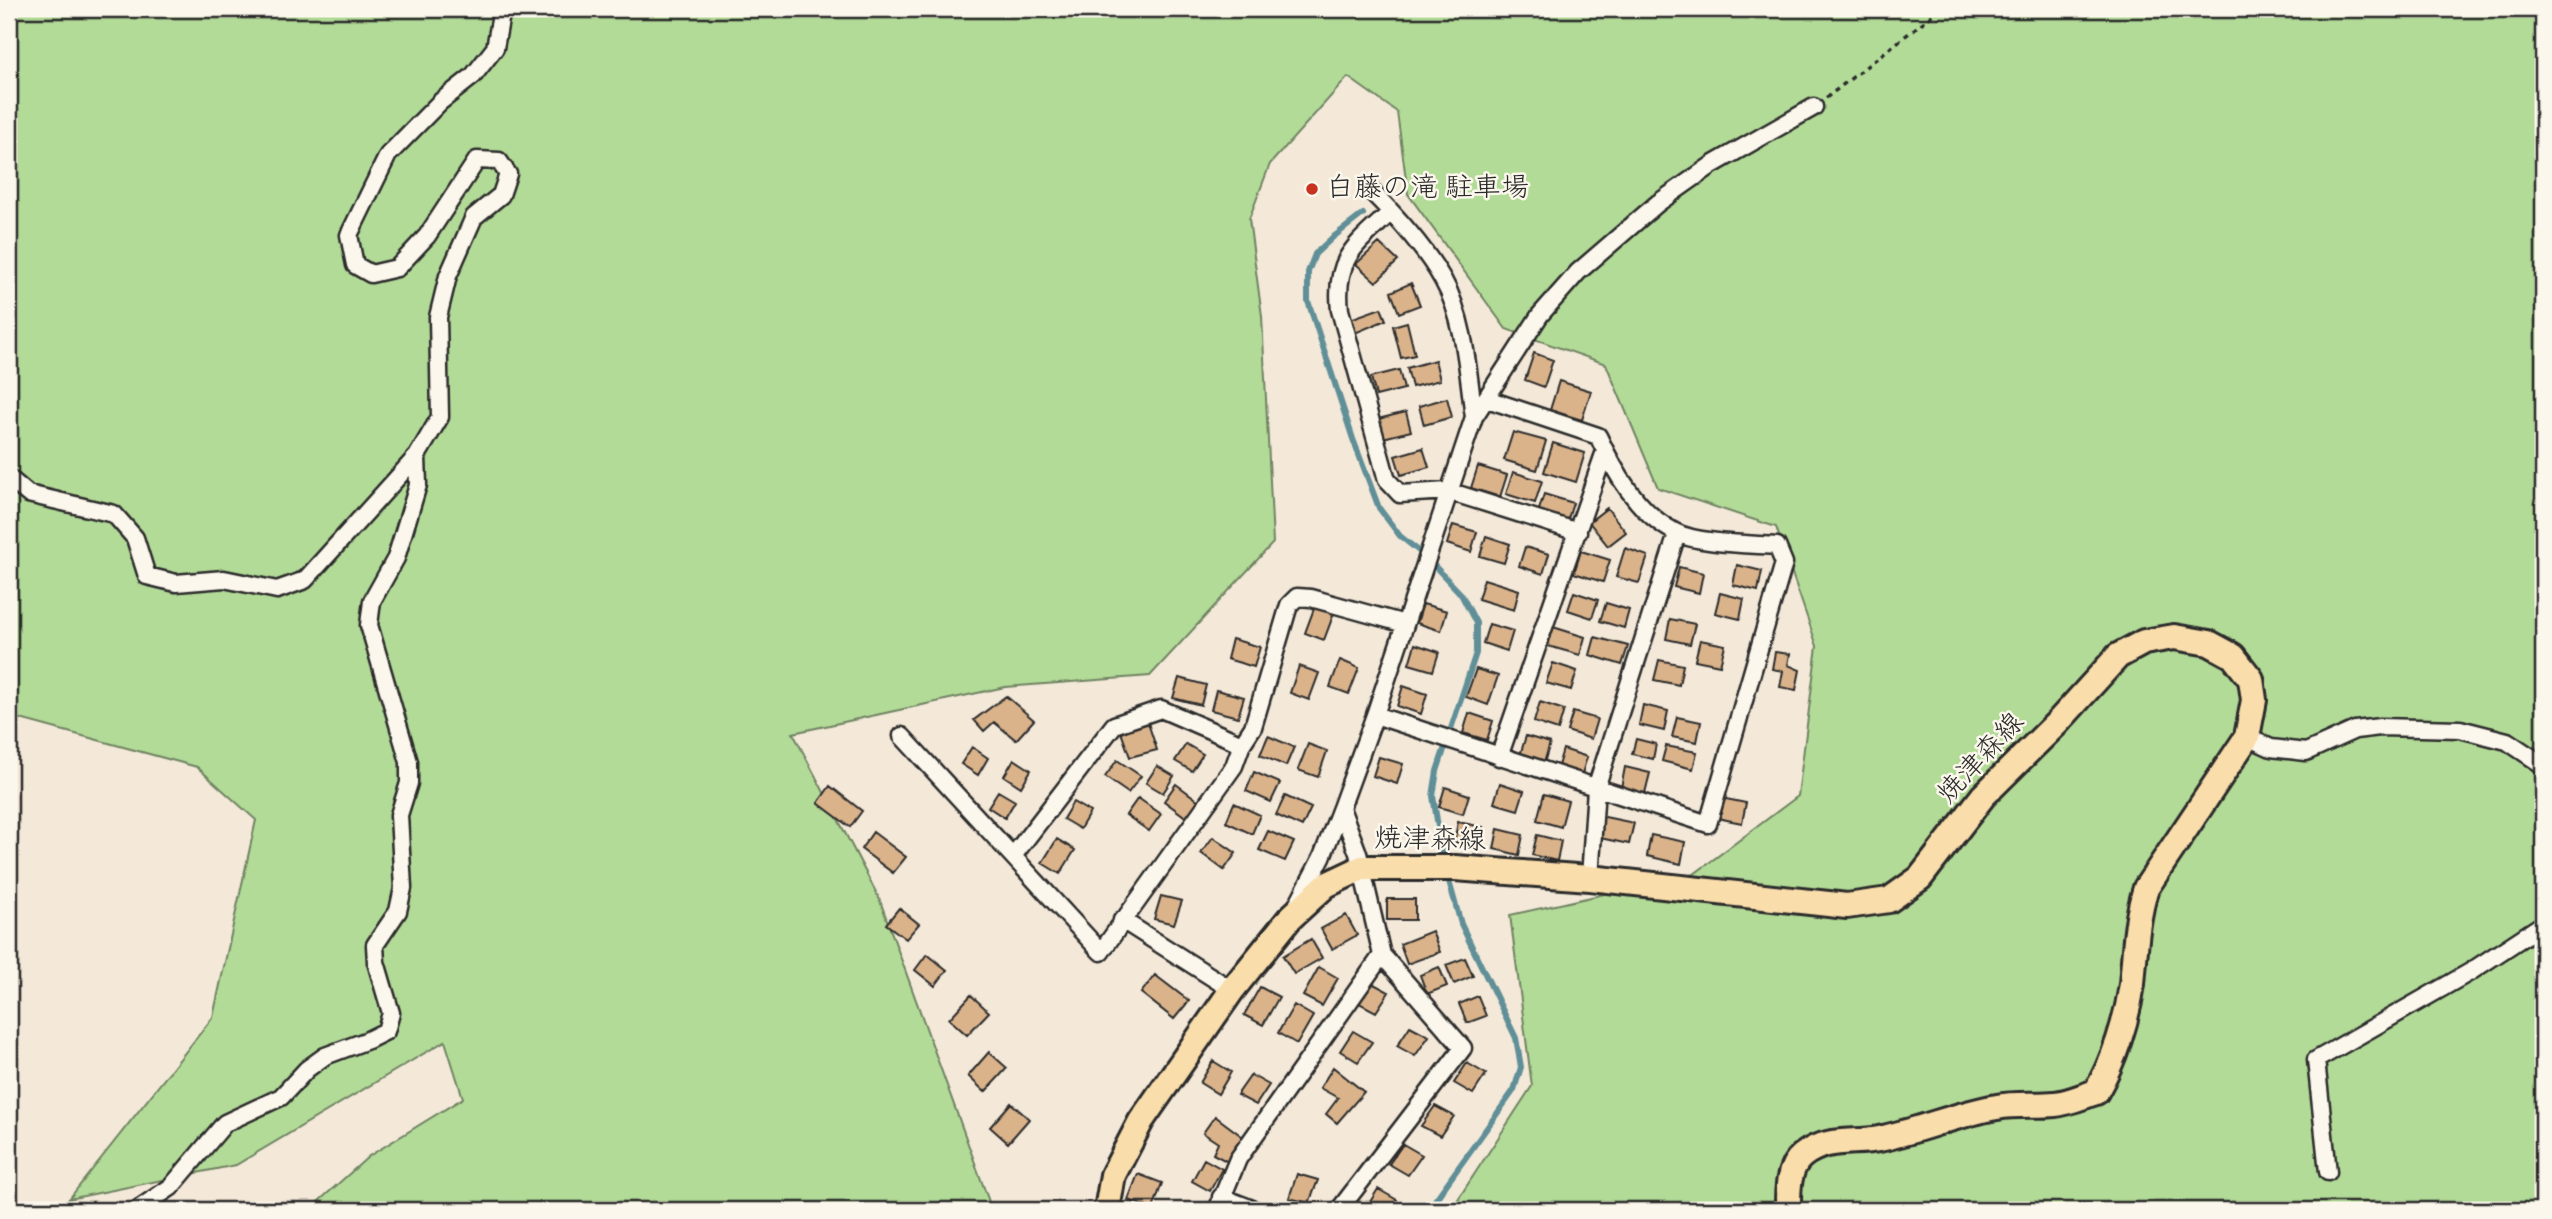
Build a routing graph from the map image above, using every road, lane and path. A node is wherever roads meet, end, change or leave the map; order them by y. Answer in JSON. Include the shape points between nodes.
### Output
{"nodes":[{"id":1,"x":502,"y":9,"type":"edge"},
{"id":2,"x":1940,"y":9,"type":"edge"},
{"id":3,"x":1814,"y":107,"type":"joint"},
{"id":4,"x":1371,"y":192,"type":"dead end"},
{"id":5,"x":1391,"y":212,"type":"junction"},
{"id":6,"x":1487,"y":399,"type":"junction"},
{"id":7,"x":1474,"y":417,"type":"junction"},
{"id":8,"x":1605,"y":451,"type":"junction"},
{"id":9,"x":417,"y":456,"type":"junction"},
{"id":10,"x":9,"y":478,"type":"edge"},
{"id":11,"x":1448,"y":491,"type":"junction"},
{"id":12,"x":1578,"y":532,"type":"junction"},
{"id":13,"x":1677,"y":534,"type":"junction"},
{"id":14,"x":1405,"y":624,"type":"junction"},
{"id":15,"x":1375,"y":715,"type":"junction"},
{"id":16,"x":902,"y":736,"type":"dead end"},
{"id":17,"x":2247,"y":737,"type":"junction"},
{"id":18,"x":1242,"y":744,"type":"junction"},
{"id":19,"x":1499,"y":757,"type":"junction"},
{"id":20,"x":2543,"y":768,"type":"edge"},
{"id":21,"x":1597,"y":788,"type":"junction"},
{"id":22,"x":1342,"y":808,"type":"junction"},
{"id":23,"x":1013,"y":856,"type":"junction"},
{"id":24,"x":1362,"y":869,"type":"junction"},
{"id":25,"x":1590,"y":878,"type":"junction"},
{"id":26,"x":1290,"y":918,"type":"junction"},
{"id":27,"x":1122,"y":920,"type":"junction"},
{"id":28,"x":2543,"y":924,"type":"edge"},
{"id":29,"x":1382,"y":955,"type":"junction"},
{"id":30,"x":1232,"y":990,"type":"junction"},
{"id":31,"x":2328,"y":1172,"type":"dead end"},
{"id":32,"x":1219,"y":1204,"type":"edge"},
{"id":33,"x":137,"y":1210,"type":"edge"},
{"id":34,"x":1107,"y":1210,"type":"edge"},
{"id":35,"x":1255,"y":1210,"type":"edge"},
{"id":36,"x":1339,"y":1210,"type":"edge"},
{"id":37,"x":1788,"y":1210,"type":"edge"}],
"edges":[{"from":1,"to":9,"type":"street","via":[[495,48],[473,76],[388,155],[349,235],[355,265],[371,274],[397,268],[427,236],[477,160],[499,161],[508,174],[501,195],[474,217],[448,276],[438,317],[440,417]]},
{"from":2,"to":3,"type":"path"},
{"from":3,"to":6,"type":"street","via":[[1712,164],[1658,203],[1578,272],[1540,315]]},
{"from":4,"to":5,"type":"street"},
{"from":5,"to":7,"type":"street","via":[[1444,282],[1459,323]]},
{"from":5,"to":11,"type":"street","via":[[1348,252],[1340,283],[1340,310],[1387,480],[1400,494]]},
{"from":6,"to":7,"type":"street"},
{"from":6,"to":8,"type":"street","via":[[1598,436]]},
{"from":7,"to":11,"type":"street"},
{"from":8,"to":12,"type":"street"},
{"from":8,"to":13,"type":"street","via":[[1638,505]]},
{"from":9,"to":10,"type":"street","via":[[305,580],[277,590],[223,579],[176,583],[147,576],[135,538],[114,514],[28,494]]},
{"from":9,"to":33,"type":"street","via":[[418,485],[396,558],[372,601],[369,625],[409,762],[409,783],[399,815],[403,888],[398,911],[375,945],[391,1013],[386,1031],[325,1056],[281,1097],[225,1123],[171,1186]]},
{"from":11,"to":12,"type":"street"},
{"from":11,"to":14,"type":"street"},
{"from":12,"to":19,"type":"street"},
{"from":13,"to":21,"type":"street"},
{"from":13,"to":21,"type":"street","via":[[1724,543],[1777,545],[1784,563],[1708,824]]},
{"from":14,"to":15,"type":"street"},
{"from":14,"to":18,"type":"street","via":[[1297,597],[1289,605],[1252,727]]},
{"from":15,"to":19,"type":"street"},
{"from":15,"to":22,"type":"street"},
{"from":16,"to":23,"type":"street"},
{"from":17,"to":20,"type":"street","via":[[2271,748],[2306,752],[2356,730],[2460,729],[2507,741]]},
{"from":17,"to":25,"type":"main road","name":"焼津森線","via":[[2254,701],[2251,679],[2233,656],[2209,643],[2174,637],[2144,642],[2118,656],[1983,796],[1920,878],[1889,900],[1847,906]]},
{"from":17,"to":37,"type":"main road","name":"焼津森線","via":[[2146,888],[2139,909],[2131,989],[2111,1065],[2096,1092],[2058,1104],[1999,1106],[1909,1133],[1817,1146],[1800,1157],[1788,1184]]},
{"from":18,"to":23,"type":"street","via":[[1161,709],[1114,725]]},
{"from":18,"to":27,"type":"street","via":[[1234,766]]},
{"from":19,"to":21,"type":"street"},
{"from":21,"to":25,"type":"street"},
{"from":22,"to":24,"type":"street"},
{"from":22,"to":26,"type":"street"},
{"from":23,"to":27,"type":"street","via":[[1101,952]]},
{"from":24,"to":25,"type":"main road","name":"焼津森線","via":[[1444,868]]},
{"from":24,"to":26,"type":"main road","name":"焼津森線","via":[[1326,886]]},
{"from":24,"to":29,"type":"street"},
{"from":26,"to":30,"type":"main road","name":"焼津森線"},
{"from":27,"to":30,"type":"street"},
{"from":28,"to":31,"type":"street","via":[[2470,972],[2316,1060]]},
{"from":29,"to":32,"type":"street","via":[[1259,1126],[1238,1159]]},
{"from":29,"to":36,"type":"street","via":[[1463,1048]]},
{"from":30,"to":34,"type":"main road","name":"焼津森線","via":[[1140,1121],[1112,1175]]},
{"from":32,"to":35,"type":"street"}]}
